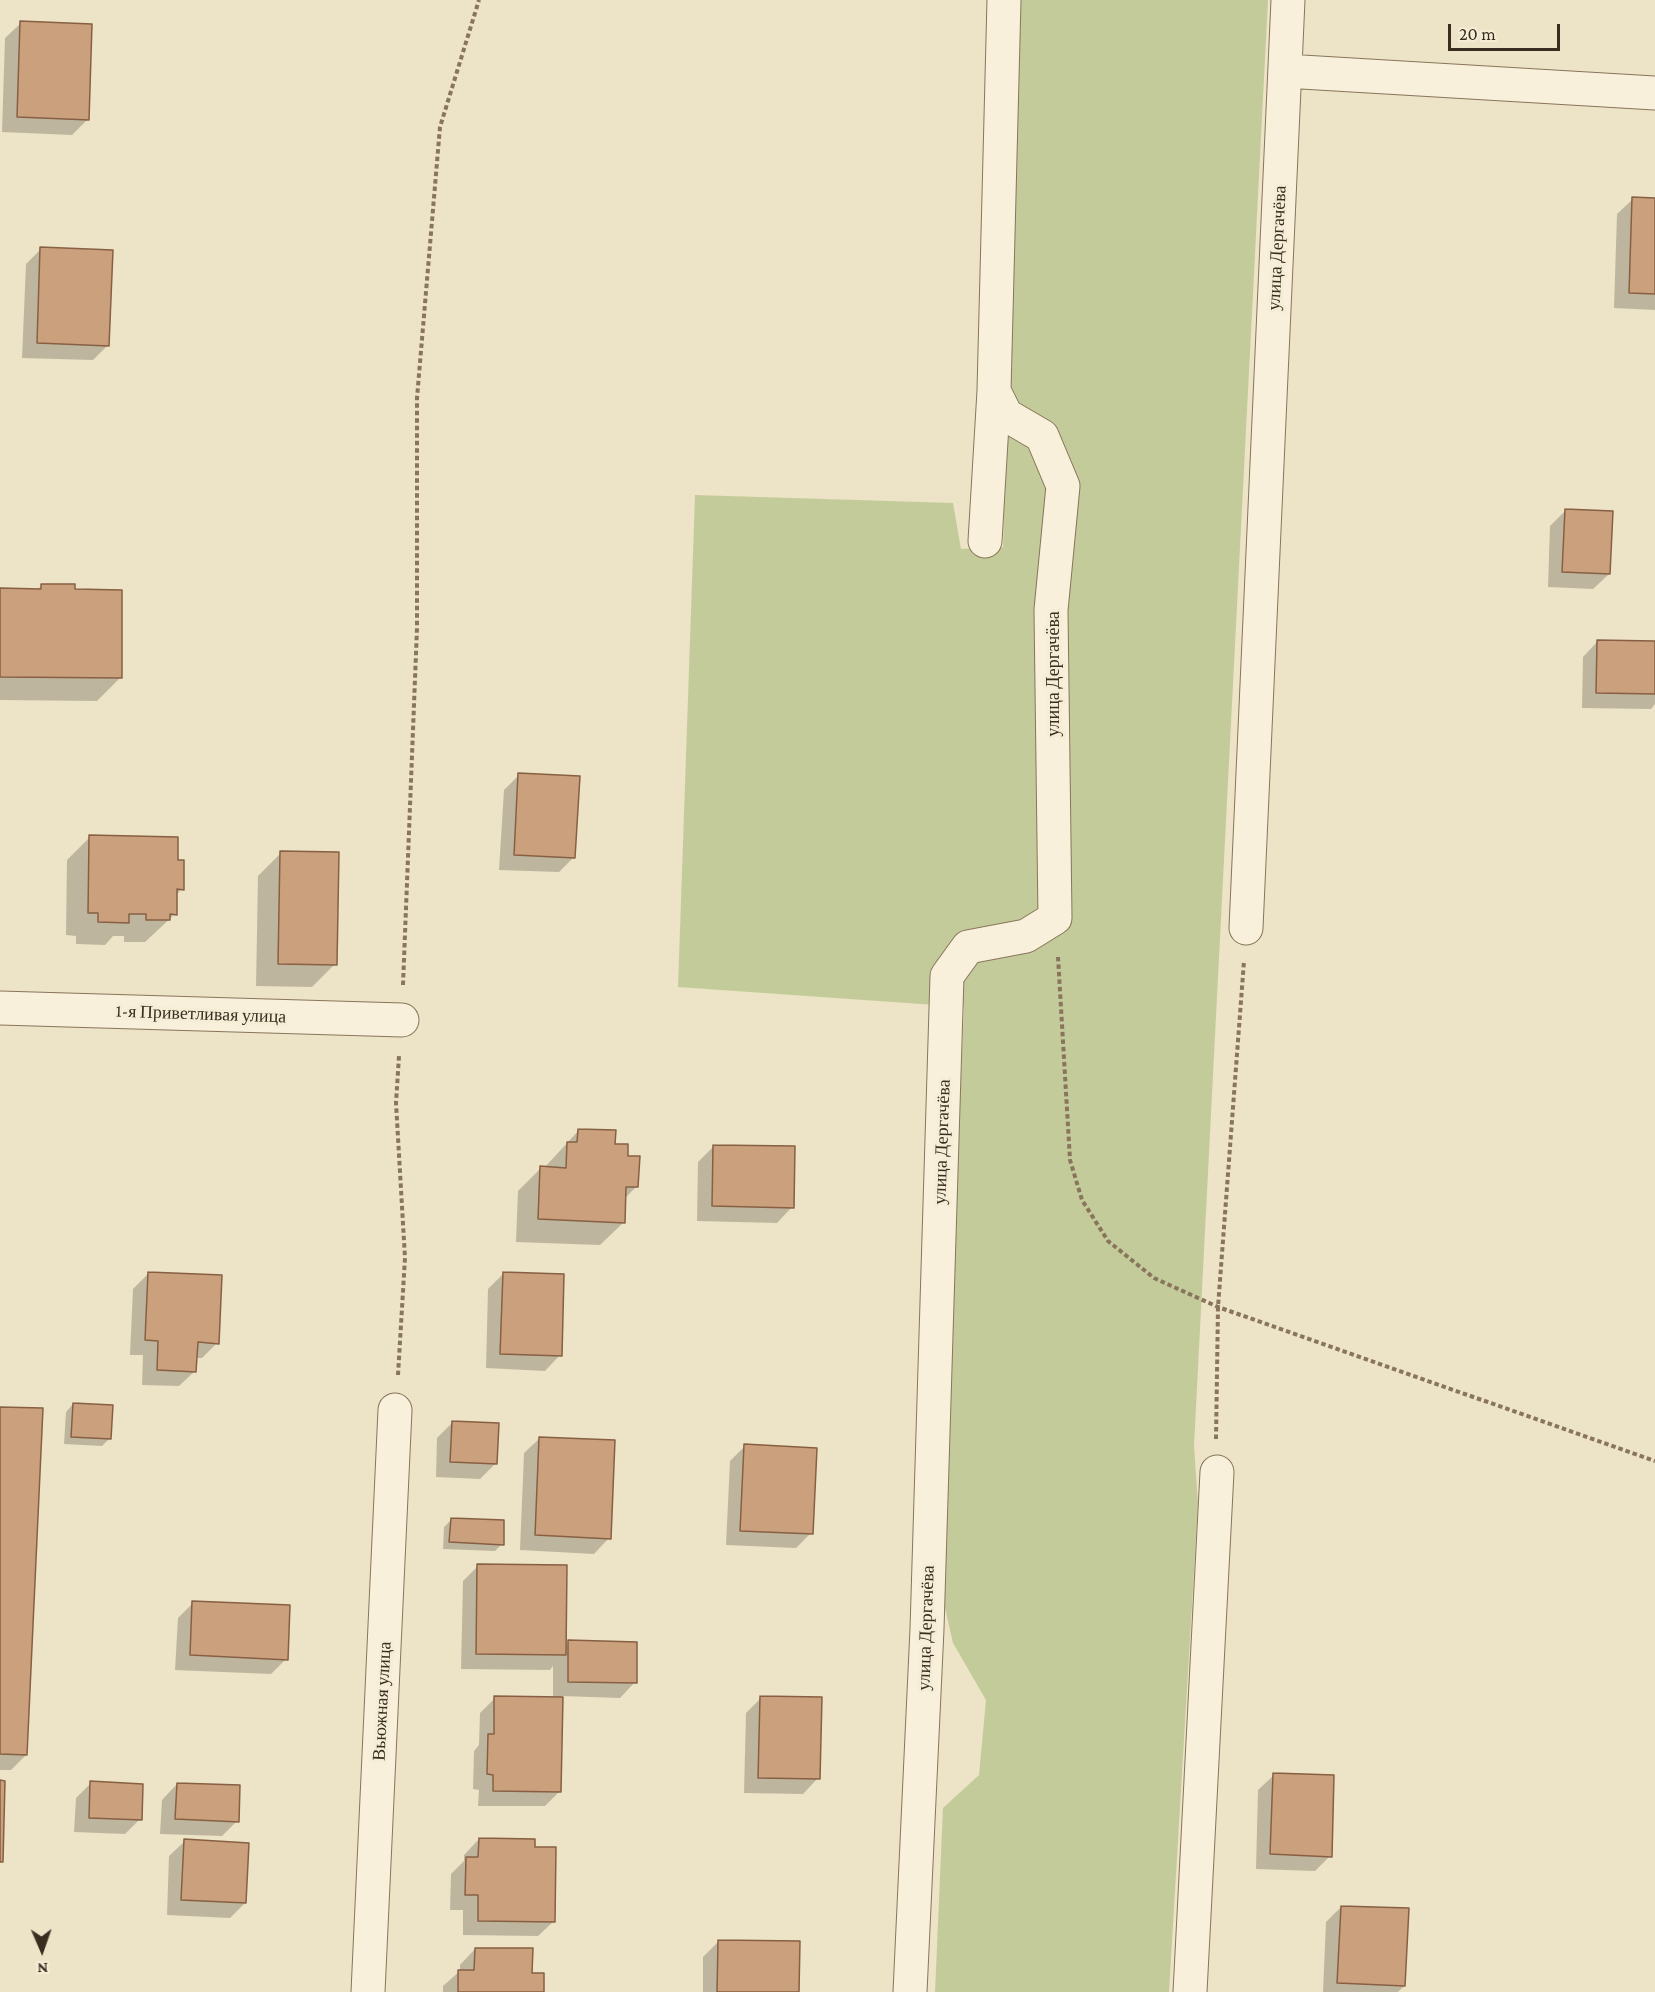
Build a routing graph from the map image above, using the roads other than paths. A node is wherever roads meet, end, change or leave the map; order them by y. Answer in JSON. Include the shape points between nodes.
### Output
{"nodes":[{"id":1,"x":1004,"y":0,"type":"edge"},
{"id":2,"x":1288,"y":0,"type":"edge"},
{"id":3,"x":1285,"y":71,"type":"junction"},
{"id":4,"x":1655,"y":93,"type":"edge"},
{"id":5,"x":994,"y":391,"type":"junction"},
{"id":6,"x":985,"y":541,"type":"dead end"},
{"id":7,"x":1246,"y":928,"type":"road end"},
{"id":8,"x":0,"y":1008,"type":"edge"},
{"id":9,"x":402,"y":1020,"type":"road end"},
{"id":10,"x":395,"y":1410,"type":"road end"},
{"id":11,"x":1217,"y":1472,"type":"road end"},
{"id":12,"x":369,"y":1992,"type":"edge"},
{"id":13,"x":910,"y":1992,"type":"edge"},
{"id":14,"x":1190,"y":1992,"type":"edge"}],
"edges":[{"from":1,"to":5,"type":"street"},
{"from":2,"to":3,"type":"street","name":"улица Дергачёва"},
{"from":3,"to":4,"type":"street"},
{"from":3,"to":7,"type":"street","name":"улица Дергачёва"},
{"from":5,"to":6,"type":"street"},
{"from":5,"to":13,"type":"street","name":"улица Дергачёва","via":[[1006,415],[1042,436],[1063,486],[1051,610],[1055,918],[1026,936],[968,947],[947,976],[927,1617]]},
{"from":8,"to":9,"type":"street","name":"1-я Приветливая улица"},
{"from":10,"to":12,"type":"street","name":"Вьюжная улица"},
{"from":11,"to":14,"type":"street"}]}
